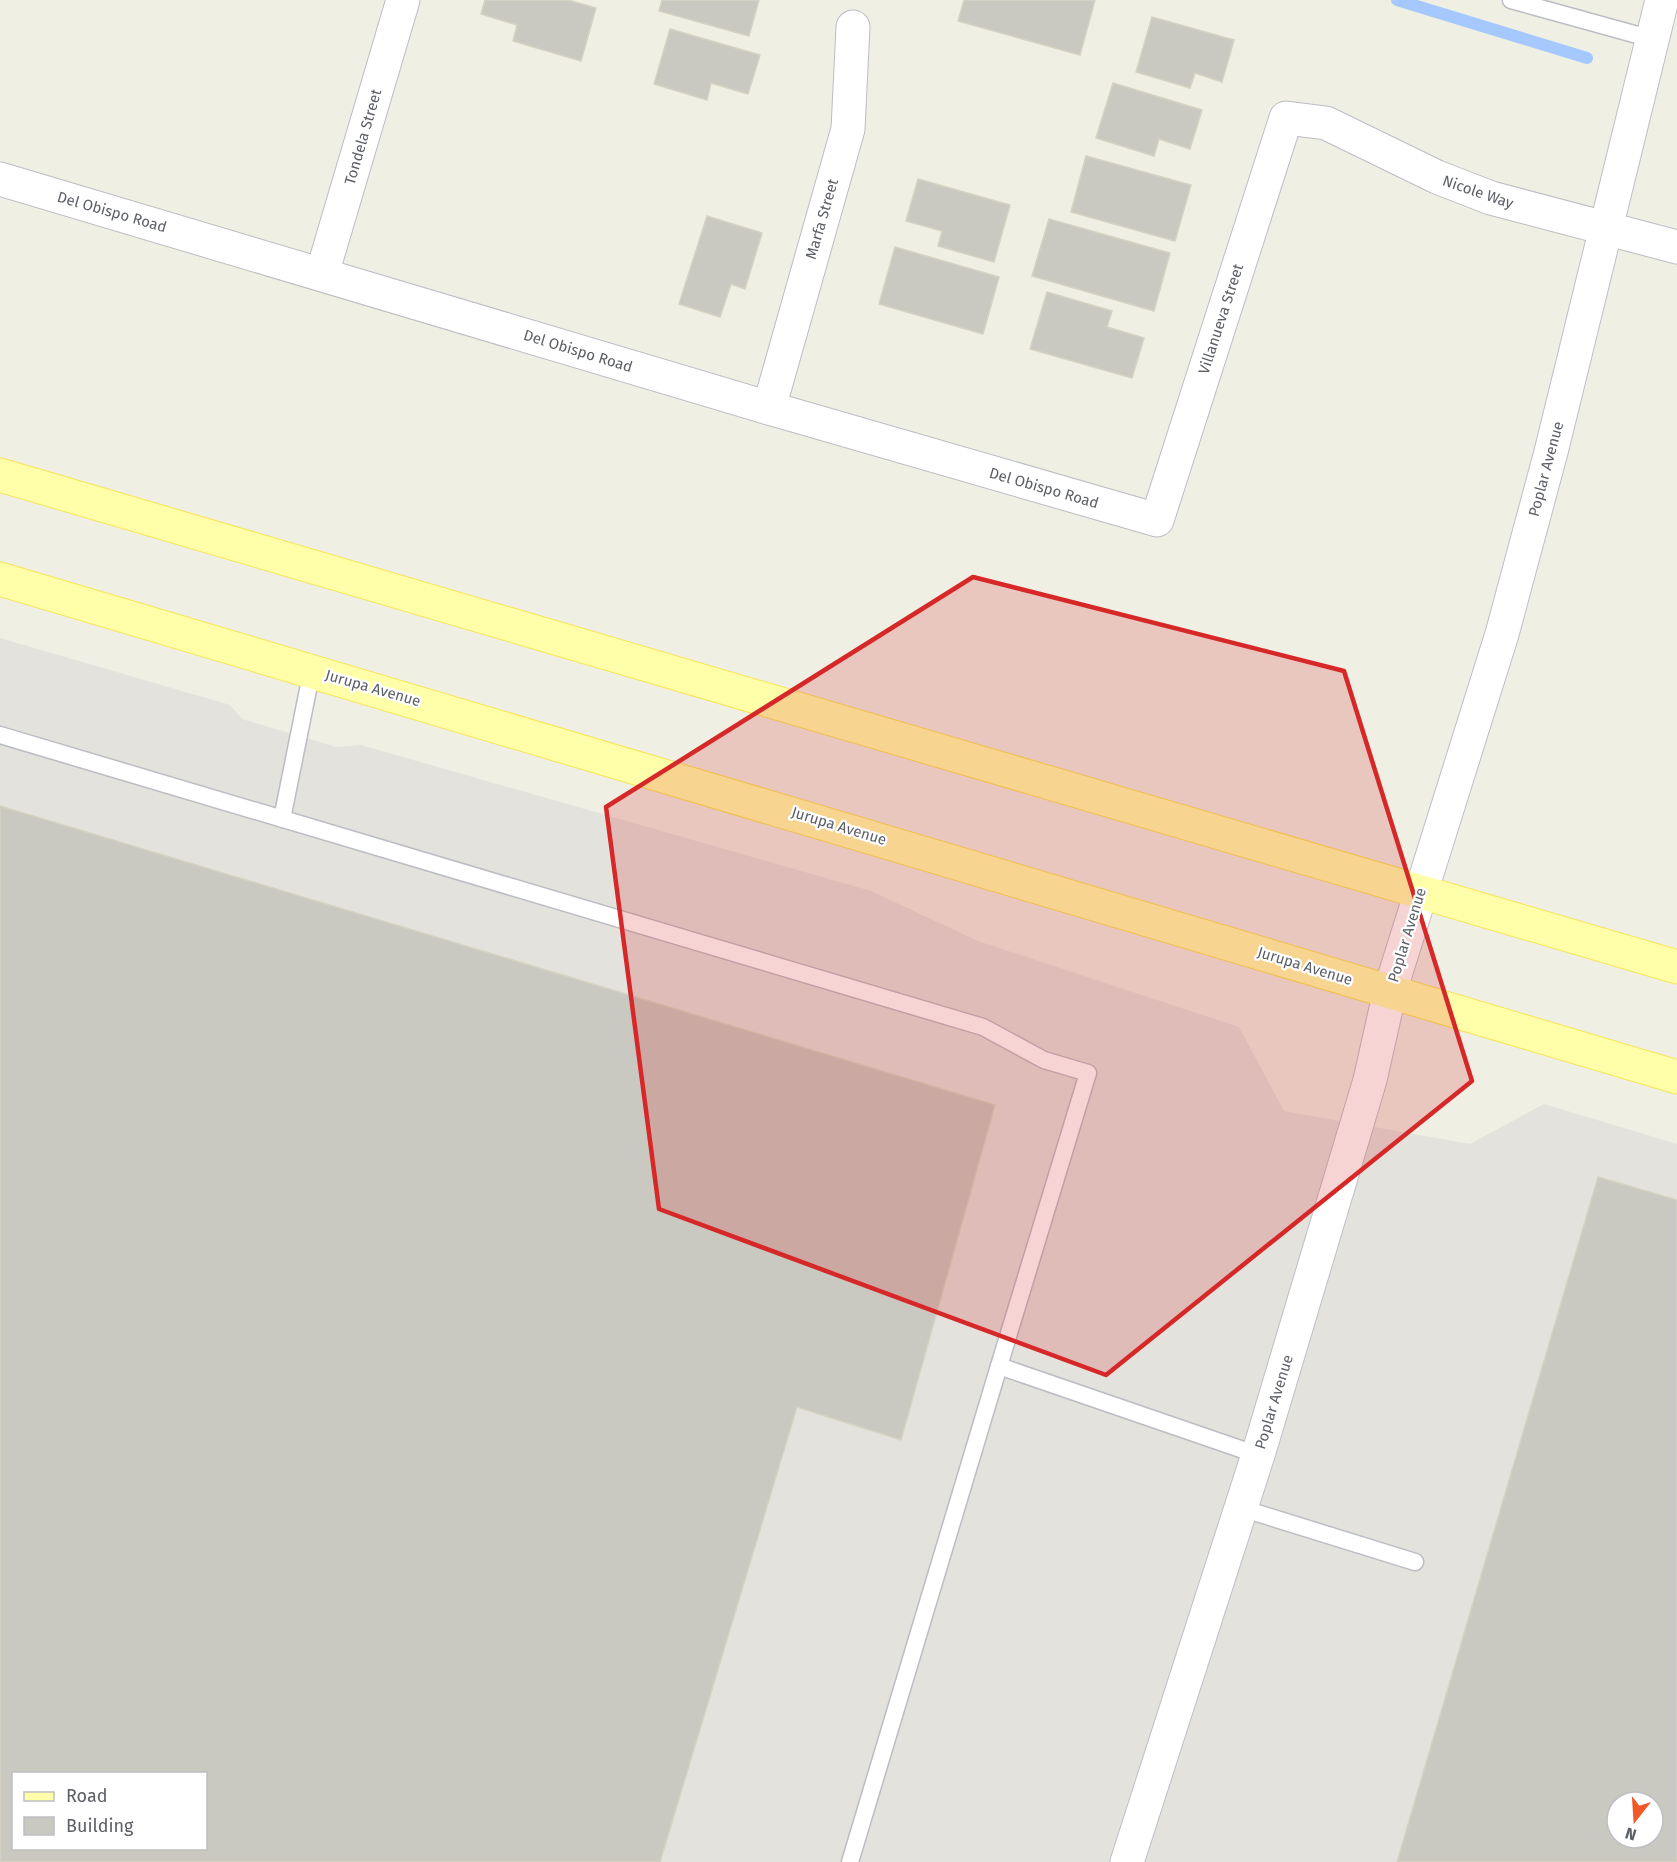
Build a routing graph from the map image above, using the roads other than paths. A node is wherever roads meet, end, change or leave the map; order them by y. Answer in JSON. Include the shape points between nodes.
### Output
{"nodes":[{"id":1,"x":403,"y":0,"type":"edge"},
{"id":2,"x":1511,"y":0,"type":"edge"},
{"id":3,"x":1662,"y":0,"type":"edge"},
{"id":4,"x":853,"y":27,"type":"dead end"},
{"id":5,"x":1650,"y":48,"type":"junction"},
{"id":6,"x":1286,"y":118,"type":"joint"},
{"id":7,"x":0,"y":179,"type":"edge"},
{"id":8,"x":1606,"y":229,"type":"junction"},
{"id":9,"x":1677,"y":247,"type":"edge"},
{"id":10,"x":322,"y":274,"type":"junction"},
{"id":11,"x":768,"y":408,"type":"junction"},
{"id":12,"x":0,"y":475,"type":"edge"},
{"id":13,"x":1157,"y":520,"type":"joint"},
{"id":14,"x":0,"y":579,"type":"edge"},
{"id":15,"x":312,"y":670,"type":"junction"},
{"id":16,"x":0,"y":735,"type":"edge"},
{"id":17,"x":282,"y":819,"type":"junction"},
{"id":18,"x":1420,"y":891,"type":"junction"},
{"id":19,"x":1677,"y":968,"type":"edge"},
{"id":20,"x":1390,"y":991,"type":"junction"},
{"id":21,"x":1677,"y":1077,"type":"edge"},
{"id":22,"x":999,"y":1366,"type":"junction"},
{"id":23,"x":1258,"y":1455,"type":"junction"},
{"id":24,"x":1240,"y":1508,"type":"junction"},
{"id":25,"x":1414,"y":1562,"type":"dead end"},
{"id":26,"x":850,"y":1862,"type":"edge"},
{"id":27,"x":1127,"y":1862,"type":"edge"}],
"edges":[{"from":1,"to":10,"type":"street","name":"Tondela Street"},
{"from":2,"to":5,"type":"lane"},
{"from":3,"to":5,"type":"street","name":"Poplar Avenue"},
{"from":4,"to":11,"type":"street","name":"Marfa Street","via":[[848,129]]},
{"from":5,"to":8,"type":"street","name":"Poplar Avenue"},
{"from":6,"to":8,"type":"street","name":"Nicole Way","via":[[1326,123],[1480,194]]},
{"from":6,"to":13,"type":"street","name":"Villanueva Street"},
{"from":7,"to":10,"type":"street","name":"Del Obispo Road"},
{"from":8,"to":9,"type":"street","name":"Nicole Way"},
{"from":8,"to":18,"type":"street","name":"Poplar Avenue","via":[[1502,634]]},
{"from":10,"to":11,"type":"street","name":"Del Obispo Road"},
{"from":11,"to":13,"type":"street","name":"Del Obispo Road"},
{"from":12,"to":18,"type":"main road"},
{"from":14,"to":15,"type":"main road","name":"Jurupa Avenue"},
{"from":15,"to":17,"type":"lane"},
{"from":15,"to":20,"type":"main road","name":"Jurupa Avenue"},
{"from":16,"to":17,"type":"lane"},
{"from":17,"to":22,"type":"lane","via":[[983,1027],[1044,1060],[1088,1073]]},
{"from":18,"to":19,"type":"main road"},
{"from":18,"to":20,"type":"street","name":"Poplar Avenue"},
{"from":20,"to":21,"type":"main road","name":"Jurupa Avenue"},
{"from":20,"to":23,"type":"street","name":"Poplar Avenue","via":[[1370,1080]]},
{"from":22,"to":23,"type":"lane"},
{"from":22,"to":26,"type":"lane"},
{"from":23,"to":24,"type":"street","name":"Poplar Avenue"},
{"from":24,"to":25,"type":"lane"},
{"from":24,"to":27,"type":"street","name":"Poplar Avenue"}]}
